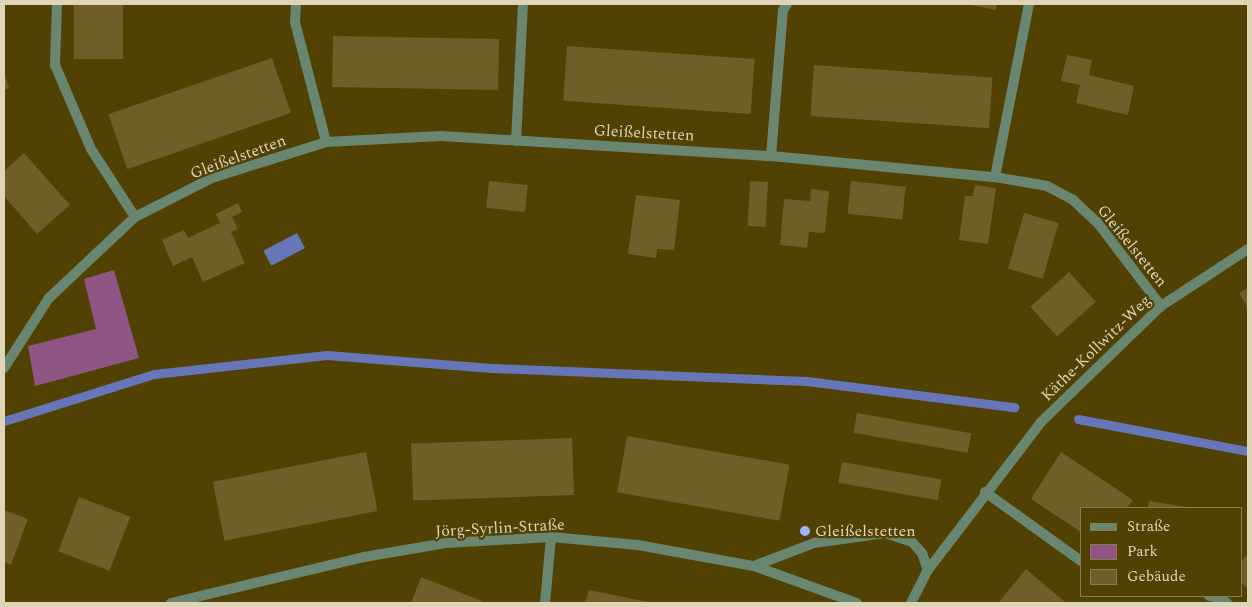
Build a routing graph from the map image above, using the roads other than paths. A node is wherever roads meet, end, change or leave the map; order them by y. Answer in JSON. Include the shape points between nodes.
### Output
{"nodes":[{"id":1,"x":56,"y":4,"type":"edge"},
{"id":2,"x":296,"y":4,"type":"edge"},
{"id":3,"x":523,"y":4,"type":"edge"},
{"id":4,"x":787,"y":4,"type":"edge"},
{"id":5,"x":1029,"y":4,"type":"edge"},
{"id":6,"x":516,"y":141,"type":"junction"},
{"id":7,"x":326,"y":142,"type":"junction"},
{"id":8,"x":771,"y":156,"type":"junction"},
{"id":9,"x":996,"y":177,"type":"junction"},
{"id":10,"x":135,"y":217,"type":"junction"},
{"id":11,"x":1248,"y":249,"type":"edge"},
{"id":12,"x":1161,"y":306,"type":"junction"},
{"id":13,"x":7,"y":355,"type":"edge"},
{"id":14,"x":4,"y":368,"type":"edge"},
{"id":15,"x":985,"y":492,"type":"junction"},
{"id":16,"x":550,"y":537,"type":"junction"},
{"id":17,"x":1080,"y":560,"type":"edge"},
{"id":18,"x":754,"y":566,"type":"junction"},
{"id":19,"x":928,"y":570,"type":"junction"},
{"id":20,"x":1214,"y":597,"type":"edge"},
{"id":21,"x":171,"y":603,"type":"edge"},
{"id":22,"x":545,"y":603,"type":"edge"},
{"id":23,"x":857,"y":603,"type":"edge"},
{"id":24,"x":911,"y":603,"type":"edge"},
{"id":25,"x":1227,"y":603,"type":"edge"}],
"edges":[{"from":1,"to":10,"type":"street","via":[[56,65],[91,149]]},
{"from":2,"to":7,"type":"street","via":[[295,22]]},
{"from":3,"to":6,"type":"street"},
{"from":4,"to":8,"type":"street","via":[[783,10]]},
{"from":5,"to":9,"type":"street"},
{"from":6,"to":7,"type":"street","name":"Gleißelstetten","via":[[441,136]]},
{"from":6,"to":8,"type":"street","name":"Gleißelstetten"},
{"from":7,"to":10,"type":"street","name":"Gleißelstetten","via":[[212,178]]},
{"from":8,"to":9,"type":"street","name":"Gleißelstetten"},
{"from":9,"to":12,"type":"street","name":"Gleißelstetten","via":[[1047,186],[1073,200],[1097,222]]},
{"from":10,"to":13,"type":"street","name":"Gleißelstetten","via":[[49,298]]},
{"from":11,"to":12,"type":"street","name":"Käthe-Kollwitz-Weg"},
{"from":12,"to":15,"type":"street","name":"Käthe-Kollwitz-Weg","via":[[1041,422]]},
{"from":13,"to":14,"type":"street","name":"Gleißelstetten"},
{"from":15,"to":17,"type":"street"},
{"from":15,"to":19,"type":"street","name":"Käthe-Kollwitz-Weg"},
{"from":16,"to":18,"type":"street","name":"Jörg-Syrlin-Straße","via":[[638,545]]},
{"from":16,"to":21,"type":"street","name":"Jörg-Syrlin-Straße","via":[[446,543],[364,557]]},
{"from":16,"to":22,"type":"street"},
{"from":18,"to":19,"type":"street","via":[[814,543],[885,532],[912,542],[922,553]]},
{"from":18,"to":23,"type":"street","name":"Jörg-Syrlin-Straße"},
{"from":19,"to":24,"type":"street","name":"Käthe-Kollwitz-Weg"},
{"from":20,"to":25,"type":"street"}]}
